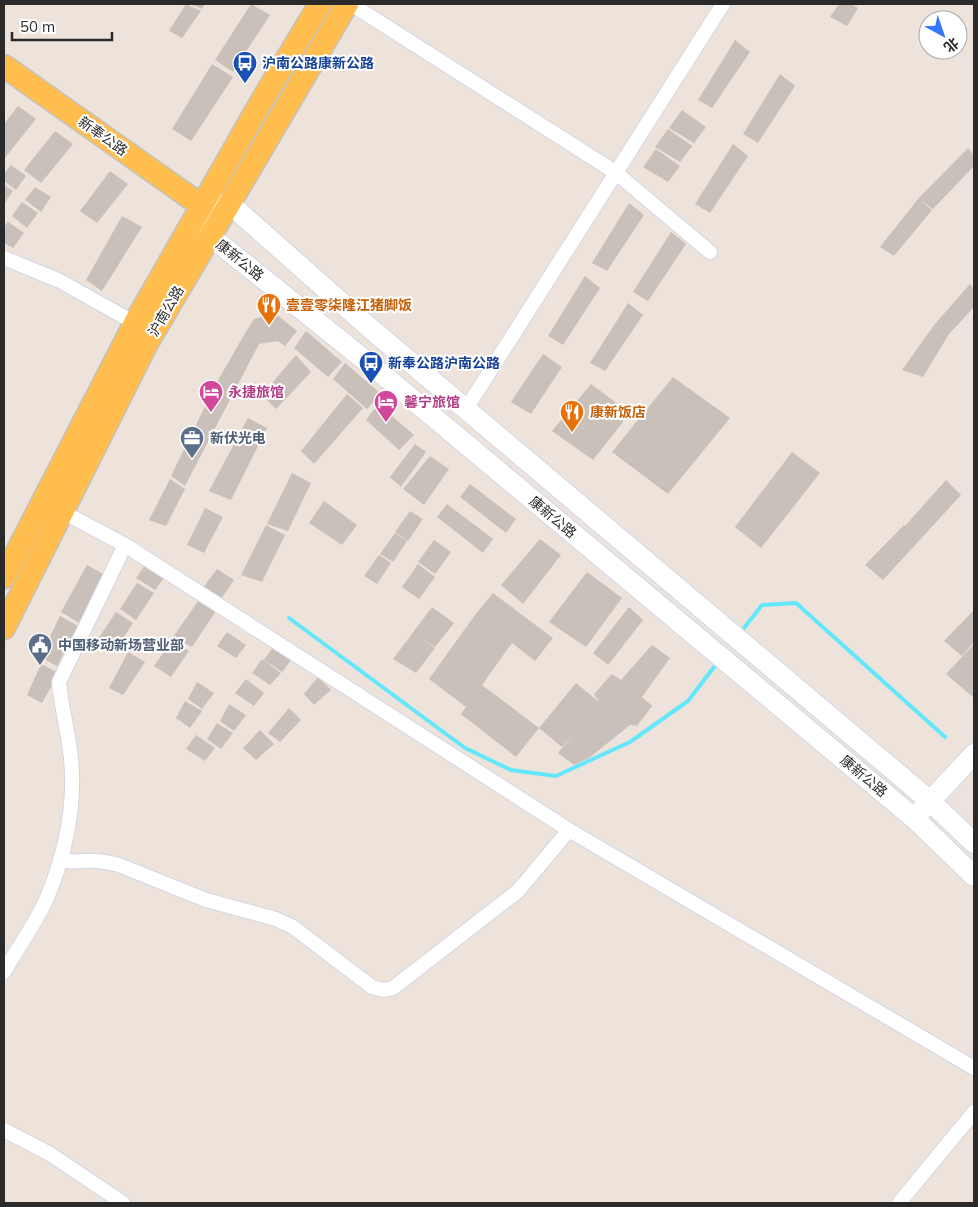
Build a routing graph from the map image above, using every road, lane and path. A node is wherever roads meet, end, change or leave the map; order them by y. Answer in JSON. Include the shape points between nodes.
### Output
{"nodes":[{"id":1,"x":320,"y":4,"type":"edge"},
{"id":2,"x":349,"y":4,"type":"edge"},
{"id":3,"x":724,"y":4,"type":"edge"},
{"id":4,"x":4,"y":66,"type":"edge"},
{"id":5,"x":615,"y":172,"type":"junction"},
{"id":6,"x":230,"y":204,"type":"junction"},
{"id":7,"x":202,"y":206,"type":"junction"},
{"id":8,"x":210,"y":236,"type":"junction"},
{"id":9,"x":710,"y":252,"type":"dead end"},
{"id":10,"x":4,"y":258,"type":"edge"},
{"id":11,"x":135,"y":323,"type":"junction"},
{"id":12,"x":466,"y":409,"type":"junction"},
{"id":13,"x":63,"y":512,"type":"junction"},
{"id":14,"x":125,"y":545,"type":"junction"},
{"id":15,"x":4,"y":577,"type":"edge"},
{"id":16,"x":4,"y":628,"type":"edge"},
{"id":17,"x":974,"y":754,"type":"edge"},
{"id":18,"x":930,"y":801,"type":"junction"},
{"id":19,"x":915,"y":819,"type":"junction"},
{"id":20,"x":569,"y":830,"type":"junction"},
{"id":21,"x":974,"y":843,"type":"edge"},
{"id":22,"x":60,"y":859,"type":"junction"},
{"id":23,"x":974,"y":876,"type":"edge"},
{"id":24,"x":4,"y":972,"type":"edge"},
{"id":25,"x":974,"y":1068,"type":"edge"},
{"id":26,"x":974,"y":1112,"type":"edge"},
{"id":27,"x":4,"y":1130,"type":"edge"},
{"id":28,"x":117,"y":1202,"type":"edge"},
{"id":29,"x":900,"y":1203,"type":"edge"}],
"edges":[{"from":1,"to":7,"type":"main road","name":"沪南公路"},
{"from":2,"to":5,"type":"street"},
{"from":2,"to":6,"type":"main road","name":"沪南公路","via":[[307,69]]},
{"from":3,"to":5,"type":"street"},
{"from":4,"to":7,"type":"main road","name":"新奉公路"},
{"from":5,"to":9,"type":"street"},
{"from":5,"to":12,"type":"street"},
{"from":6,"to":7,"type":"main road"},
{"from":6,"to":8,"type":"main road","name":"沪南公路"},
{"from":6,"to":12,"type":"main road","name":"康新公路"},
{"from":7,"to":8,"type":"main road","name":"康新公路"},
{"from":7,"to":11,"type":"main road","name":"沪南公路"},
{"from":8,"to":13,"type":"main road","name":"沪南公路","via":[[146,345]]},
{"from":8,"to":19,"type":"main road","name":"康新公路","via":[[382,374]]},
{"from":10,"to":11,"type":"street","via":[[60,281]]},
{"from":11,"to":15,"type":"main road","name":"沪南公路"},
{"from":12,"to":18,"type":"main road","name":"康新公路"},
{"from":13,"to":14,"type":"street"},
{"from":13,"to":16,"type":"main road","name":"沪南公路"},
{"from":14,"to":20,"type":"street"},
{"from":14,"to":22,"type":"street","via":[[59,682],[70,751],[72,801]]},
{"from":17,"to":18,"type":"main road"},
{"from":18,"to":19,"type":"main road"},
{"from":18,"to":21,"type":"main road","name":"康新公路"},
{"from":19,"to":23,"type":"main road","name":"康新公路"},
{"from":20,"to":22,"type":"street","via":[[518,891],[393,988],[383,990],[372,987],[306,936],[276,919],[206,900],[119,865],[84,861],[68,863]]},
{"from":20,"to":25,"type":"street"},
{"from":22,"to":24,"type":"street","via":[[46,900]]},
{"from":26,"to":29,"type":"street"},
{"from":27,"to":28,"type":"street","via":[[50,1154]]}]}
